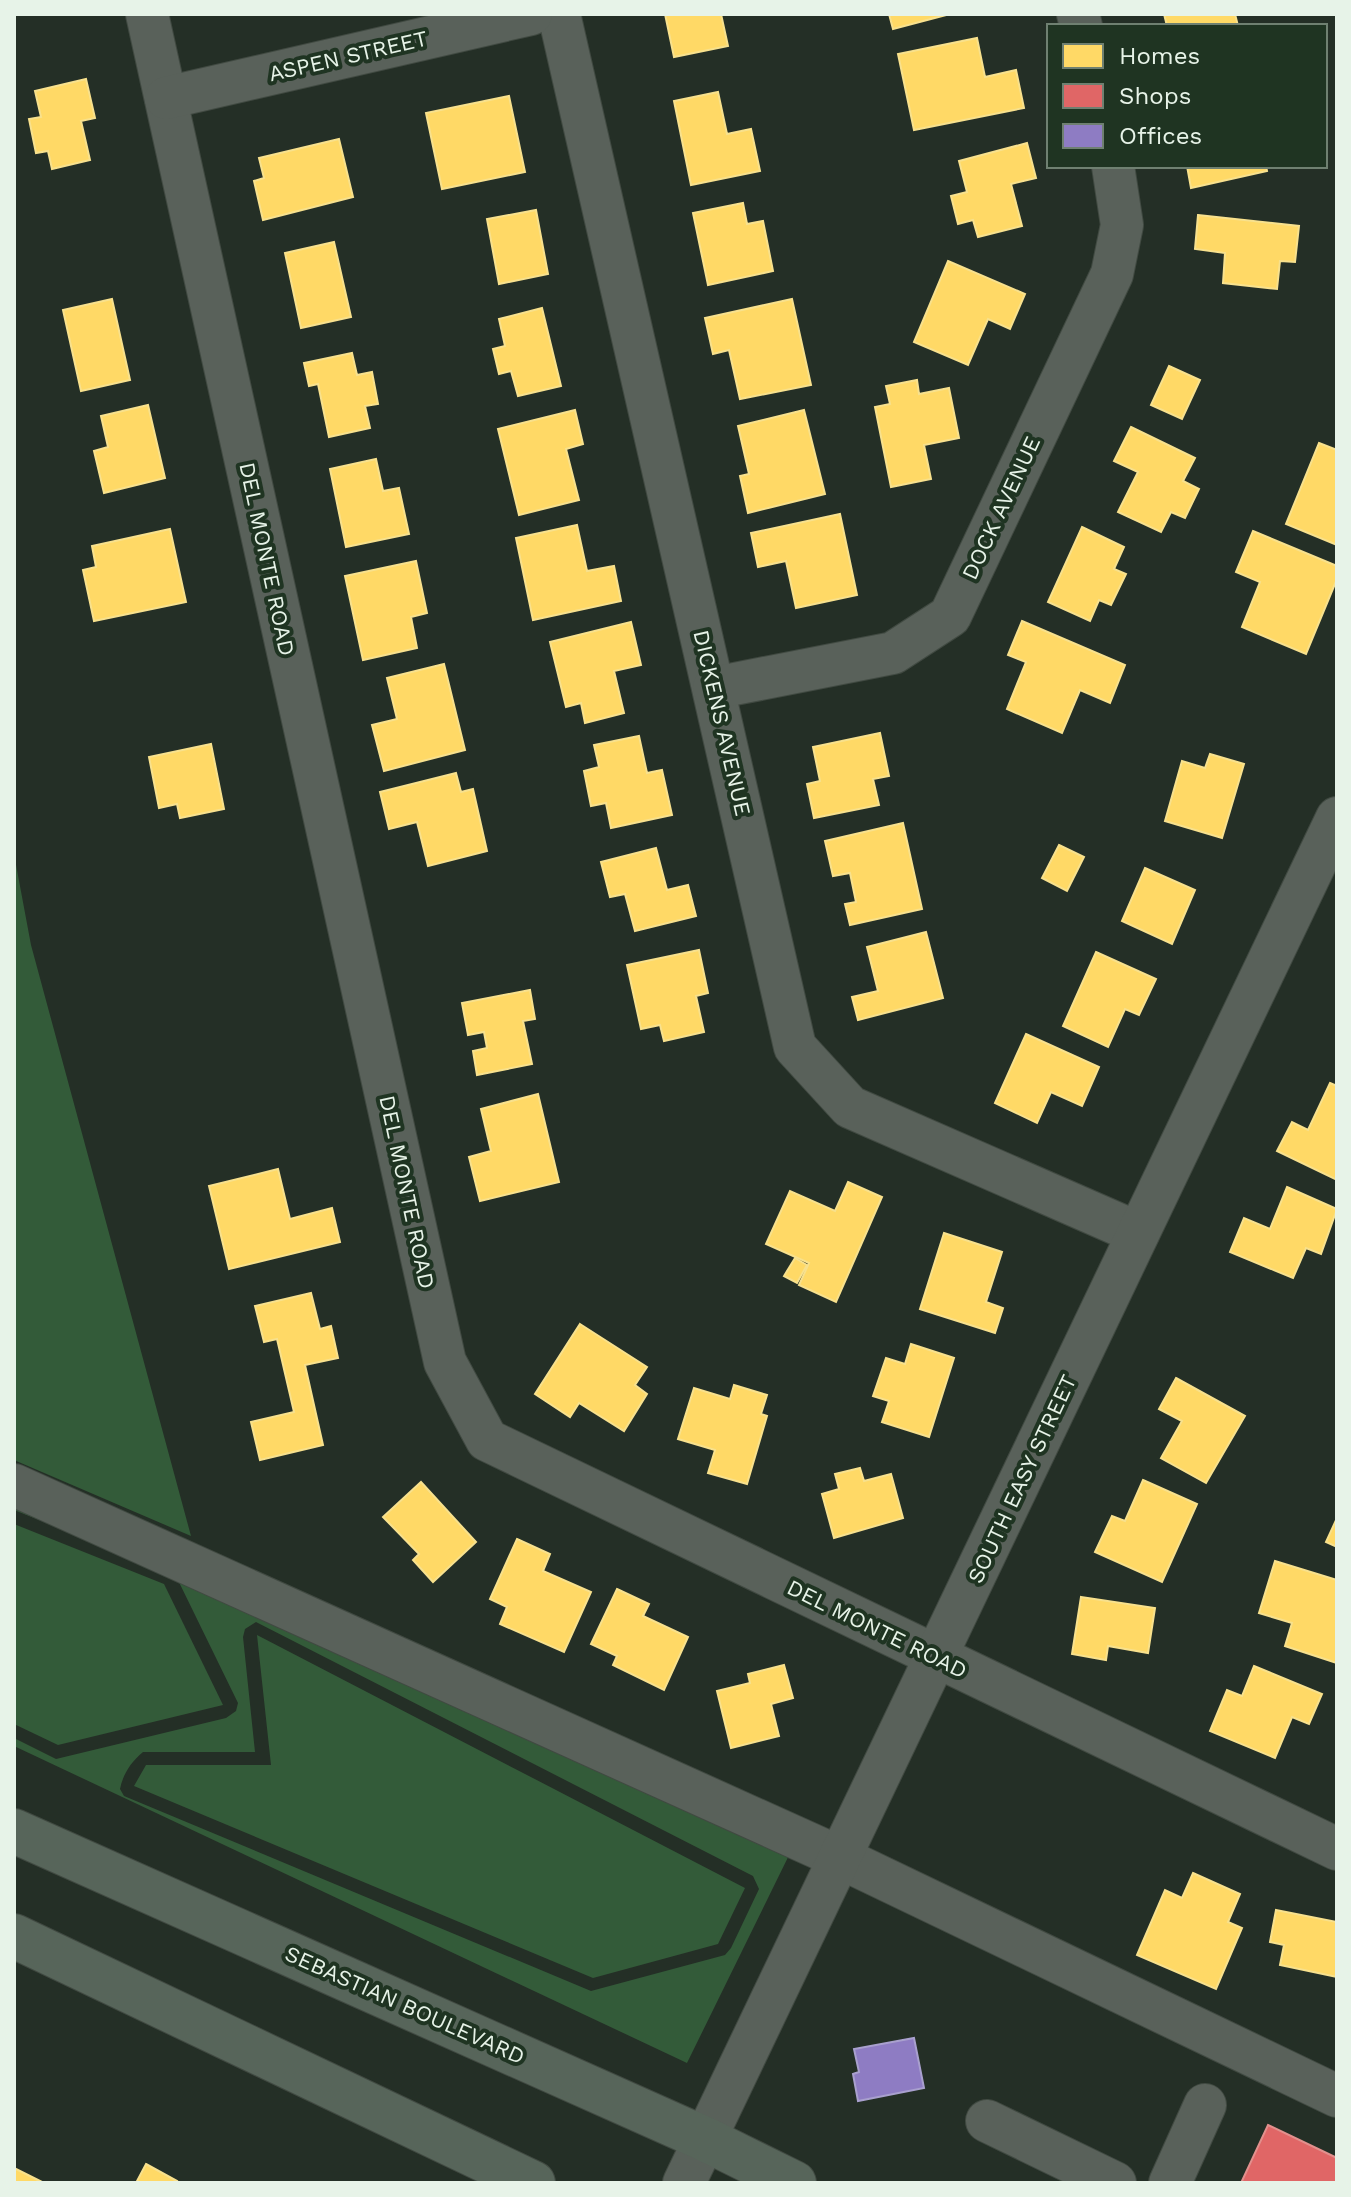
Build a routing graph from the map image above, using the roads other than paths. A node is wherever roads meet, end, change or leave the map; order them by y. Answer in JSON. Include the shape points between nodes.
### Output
{"nodes":[{"id":1,"x":147,"y":14,"type":"edge"},
{"id":2,"x":531,"y":14,"type":"edge"},
{"id":3,"x":559,"y":14,"type":"edge"},
{"id":4,"x":166,"y":98,"type":"junction"},
{"id":5,"x":1113,"y":168,"type":"edge"},
{"id":6,"x":714,"y":688,"type":"junction"},
{"id":7,"x":1337,"y":818,"type":"edge"},
{"id":8,"x":1138,"y":1233,"type":"junction"},
{"id":9,"x":14,"y":1485,"type":"edge"},
{"id":10,"x":938,"y":1658,"type":"junction"},
{"id":11,"x":14,"y":1831,"type":"edge"},
{"id":12,"x":1333,"y":1837,"type":"edge"},
{"id":13,"x":841,"y":1858,"type":"junction"},
{"id":14,"x":14,"y":1936,"type":"edge"},
{"id":15,"x":1337,"y":2096,"type":"edge"},
{"id":16,"x":1205,"y":2105,"type":"dead end"},
{"id":17,"x":987,"y":2121,"type":"dead end"},
{"id":18,"x":705,"y":2139,"type":"junction"},
{"id":19,"x":533,"y":2183,"type":"edge"},
{"id":20,"x":684,"y":2183,"type":"edge"},
{"id":21,"x":794,"y":2183,"type":"edge"},
{"id":22,"x":1115,"y":2183,"type":"edge"},
{"id":23,"x":1170,"y":2183,"type":"edge"}],
"edges":[{"from":1,"to":4,"type":"street","name":"DEL MONTE ROAD"},
{"from":2,"to":4,"type":"street","name":"ASPEN STREET"},
{"from":3,"to":6,"type":"street","name":"DICKENS AVENUE"},
{"from":4,"to":10,"type":"street","name":"DEL MONTE ROAD","via":[[445,1362],[487,1440]]},
{"from":5,"to":6,"type":"street","name":"DOCK AVENUE","via":[[1122,225],[1112,274],[950,616],[893,653]]},
{"from":6,"to":8,"type":"street","name":"DICKENS AVENUE","via":[[795,1047],[850,1107]]},
{"from":7,"to":8,"type":"street","name":"SOUTH EASY STREET"},
{"from":8,"to":10,"type":"street","name":"SOUTH EASY STREET"},
{"from":9,"to":13,"type":"street"},
{"from":10,"to":12,"type":"street","name":"DEL MONTE ROAD"},
{"from":10,"to":13,"type":"street","name":"SOUTH EASY STREET"},
{"from":11,"to":18,"type":"main road","name":"SEBASTIAN BOULEVARD"},
{"from":13,"to":15,"type":"street"},
{"from":13,"to":18,"type":"street","name":"SOUTH EASY STREET"},
{"from":14,"to":19,"type":"main road"},
{"from":16,"to":23,"type":"street"},
{"from":17,"to":22,"type":"street"},
{"from":18,"to":20,"type":"street","name":"SOUTH EASY STREET"},
{"from":18,"to":21,"type":"main road","name":"SEBASTIAN BOULEVARD"}]}
